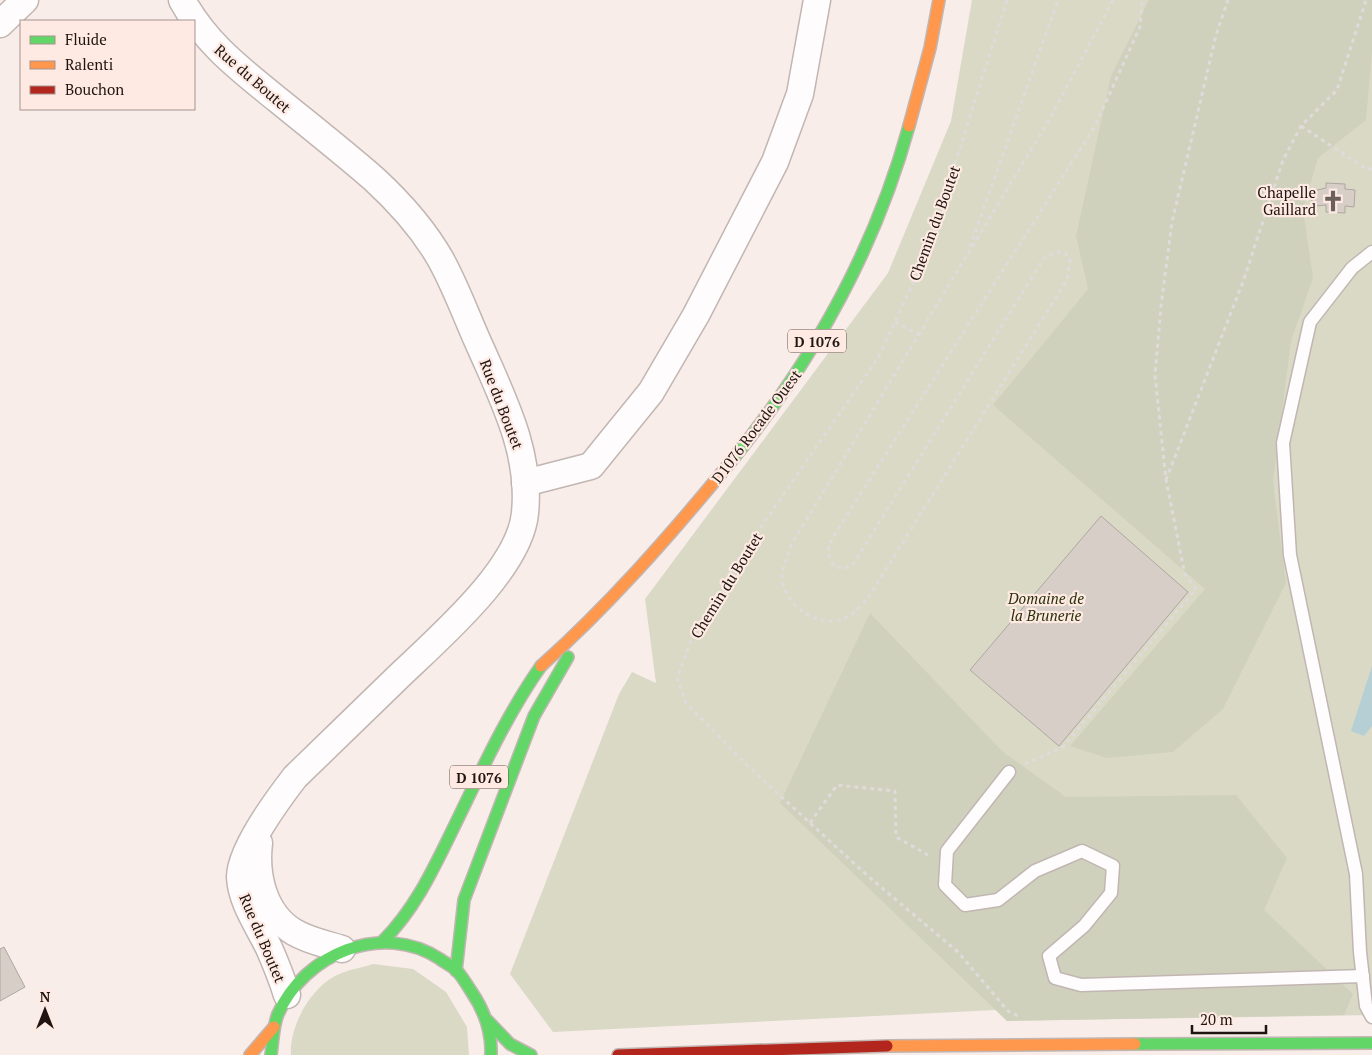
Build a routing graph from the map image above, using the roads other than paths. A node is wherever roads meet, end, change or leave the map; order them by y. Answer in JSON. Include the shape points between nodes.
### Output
{"nodes":[{"id":1,"x":26,"y":0,"type":"edge"},
{"id":2,"x":182,"y":0,"type":"edge"},
{"id":3,"x":817,"y":0,"type":"edge"},
{"id":4,"x":939,"y":0,"type":"edge"},
{"id":5,"x":193,"y":20,"type":"edge"},
{"id":6,"x":195,"y":22,"type":"edge"},
{"id":7,"x":0,"y":24,"type":"edge"},
{"id":8,"x":1372,"y":252,"type":"edge"},
{"id":9,"x":525,"y":483,"type":"junction"},
{"id":10,"x":589,"y":623,"type":"junction"},
{"id":11,"x":1009,"y":772,"type":"road end"},
{"id":12,"x":262,"y":826,"type":"junction"},
{"id":13,"x":383,"y":941,"type":"junction"},
{"id":14,"x":342,"y":949,"type":"junction"},
{"id":15,"x":456,"y":970,"type":"junction"},
{"id":16,"x":1363,"y":976,"type":"junction"},
{"id":17,"x":287,"y":995,"type":"junction"},
{"id":18,"x":1372,"y":1017,"type":"edge"},
{"id":19,"x":487,"y":1020,"type":"junction"},
{"id":20,"x":274,"y":1027,"type":"junction"},
{"id":21,"x":1372,"y":1043,"type":"edge"},
{"id":22,"x":896,"y":1047,"type":"junction"},
{"id":23,"x":250,"y":1055,"type":"edge"},
{"id":24,"x":271,"y":1055,"type":"edge"},
{"id":25,"x":491,"y":1055,"type":"edge"},
{"id":26,"x":531,"y":1055,"type":"edge"},
{"id":27,"x":618,"y":1055,"type":"edge"},
{"id":28,"x":843,"y":1055,"type":"edge"}],
"edges":[{"from":1,"to":7,"type":"street"},
{"from":2,"to":5,"type":"street","name":"Rue du Boutet"},
{"from":3,"to":9,"type":"street","via":[[800,94],[775,162],[696,315],[651,392],[591,466]]},
{"from":4,"to":10,"type":"main road","name":"D1076 Rocade Ouest","number":"D 1076","via":[[923,77],[900,158],[853,275],[830,319],[747,442],[690,512]]},
{"from":6,"to":9,"type":"street","name":"Rue du Boutet","via":[[221,54],[388,192],[419,229],[441,260],[505,403],[522,451]]},
{"from":8,"to":16,"type":"lane","via":[[1352,268],[1310,322],[1283,443],[1290,555],[1356,874]]},
{"from":9,"to":12,"type":"street","name":"Rue du Boutet","via":[[525,515],[517,541],[490,583],[295,777]]},
{"from":10,"to":13,"type":"main road","name":"D1076 Rocade Ouest","number":"D 1076","via":[[541,666],[514,706],[422,892]]},
{"from":10,"to":15,"type":"main road","name":"D1076 Rocade Ouest","number":"D 1076","via":[[534,716],[497,810],[464,900]]},
{"from":11,"to":16,"type":"lane","via":[[946,851],[945,885],[964,905],[998,900],[1035,871],[1082,851],[1113,866],[1111,893],[1084,926],[1049,956],[1055,978],[1081,985]]},
{"from":12,"to":14,"type":"street","name":"Rue du Boutet","via":[[259,876],[265,898],[279,919],[294,932]]},
{"from":12,"to":17,"type":"street","name":"Rue du Boutet","via":[[243,861],[240,877],[244,895]]},
{"from":13,"to":14,"type":"main road"},
{"from":13,"to":15,"type":"main road","via":[[418,948]]},
{"from":14,"to":17,"type":"main road","via":[[310,967]]},
{"from":15,"to":19,"type":"main road","via":[[475,993]]},
{"from":16,"to":18,"type":"lane","via":[[1366,1006]]},
{"from":17,"to":20,"type":"main road"},
{"from":19,"to":25,"type":"main road"},
{"from":19,"to":26,"type":"main road","via":[[510,1044]]},
{"from":20,"to":23,"type":"main road"},
{"from":20,"to":24,"type":"main road"},
{"from":21,"to":22,"type":"main road"},
{"from":22,"to":27,"type":"main road","via":[[733,1049]]},
{"from":22,"to":28,"type":"main road"}]}
